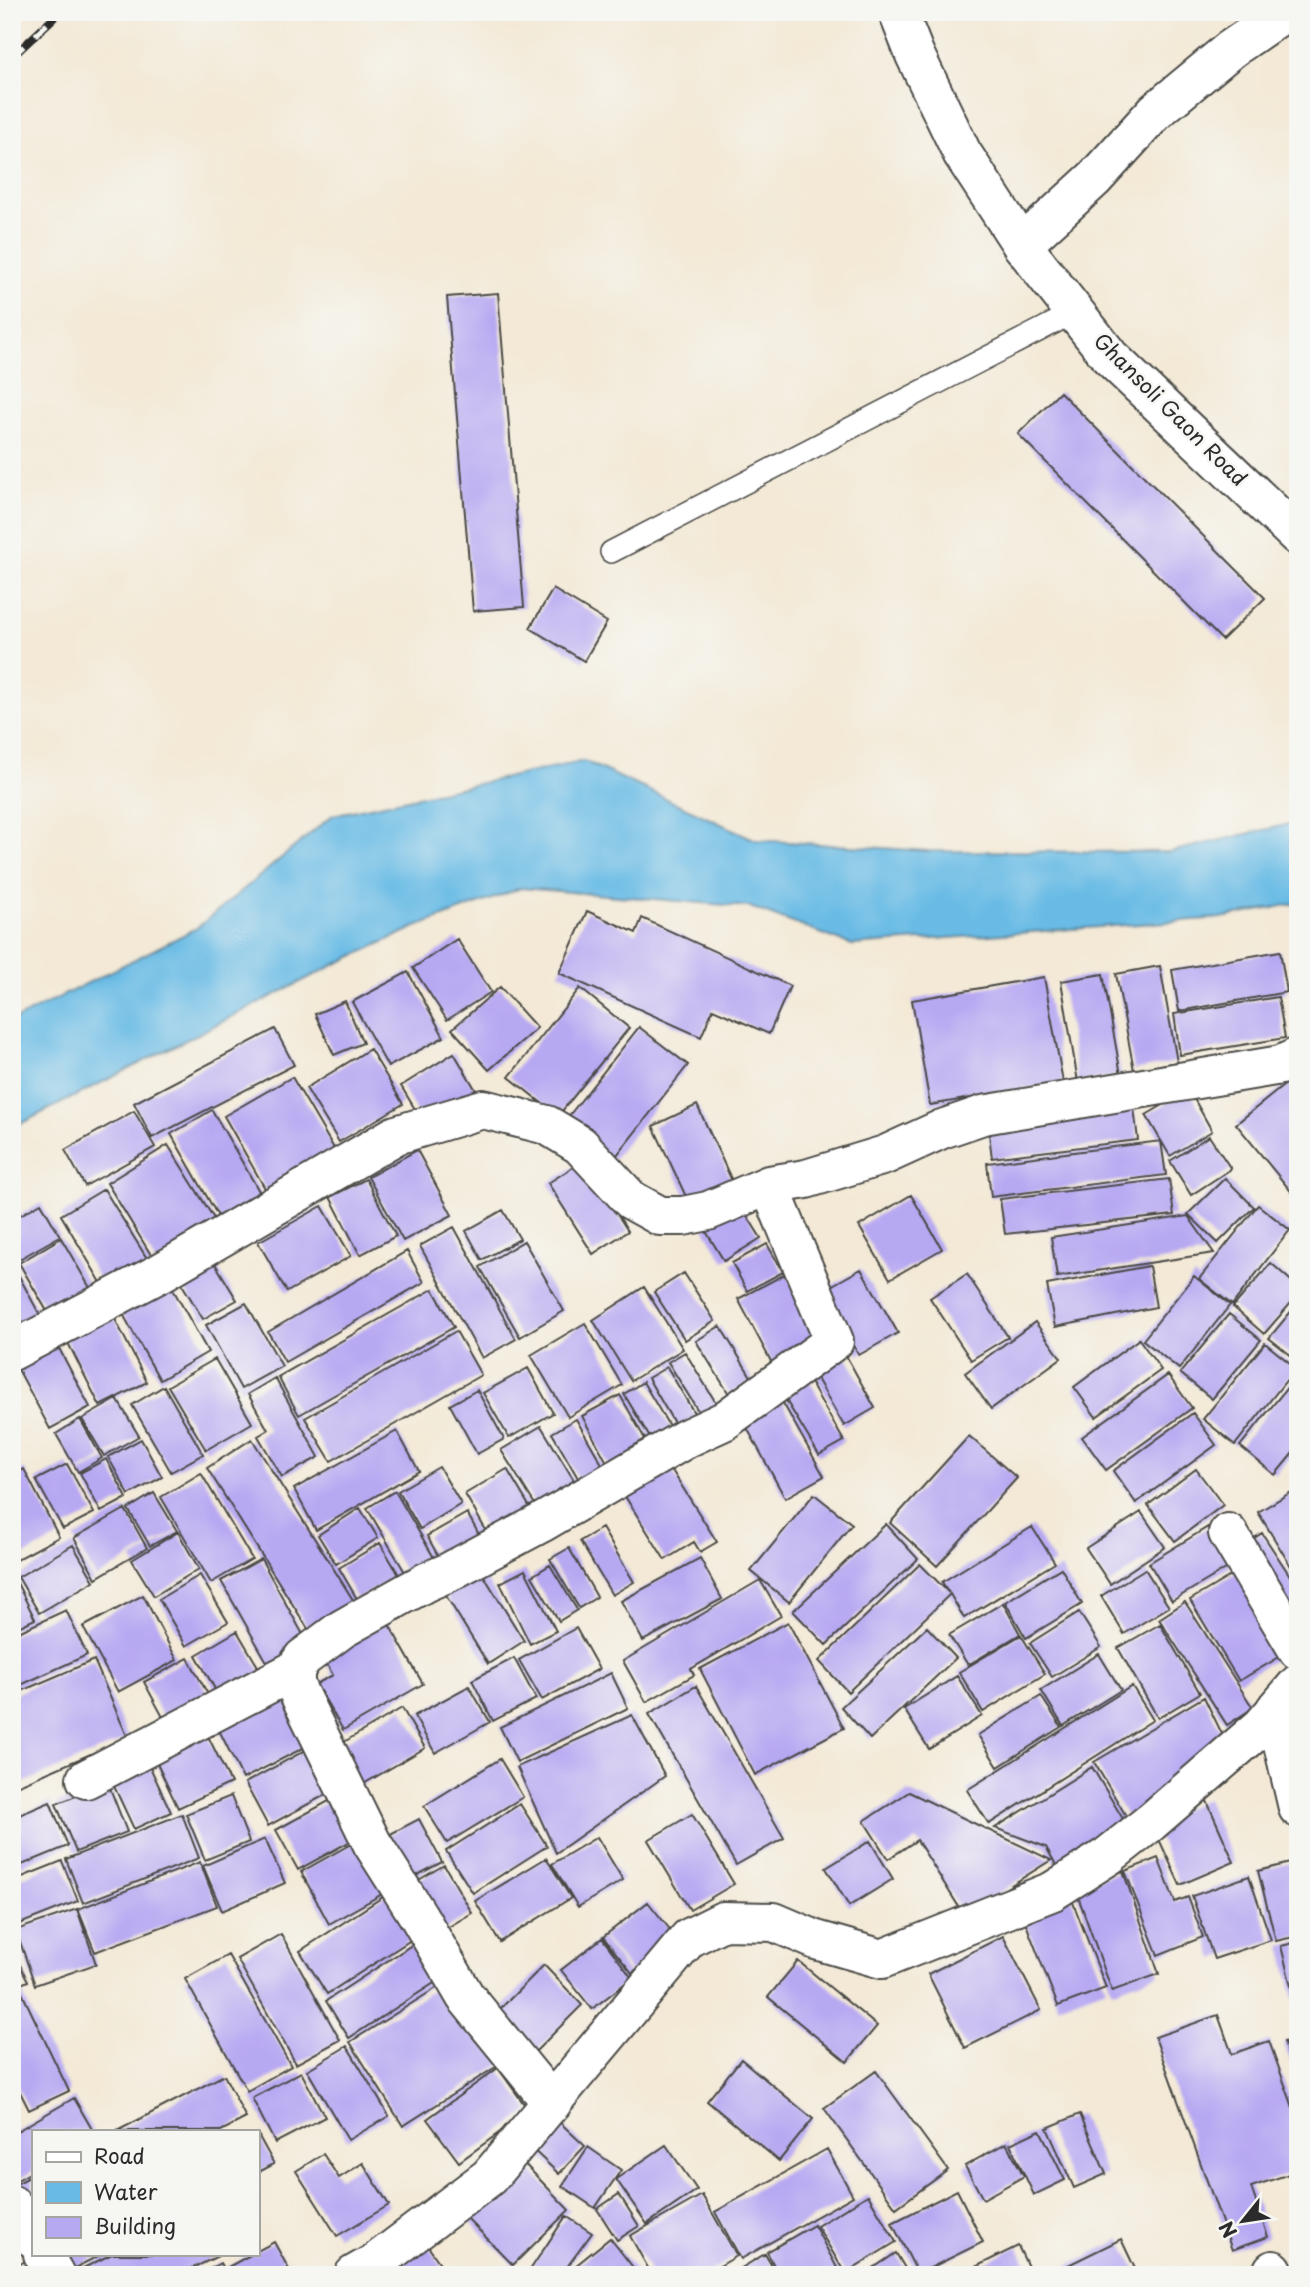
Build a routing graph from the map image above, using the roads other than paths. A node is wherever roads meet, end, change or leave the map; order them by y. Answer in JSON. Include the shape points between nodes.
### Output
{"nodes":[{"id":1,"x":898,"y":12,"type":"edge"},
{"id":2,"x":1285,"y":12,"type":"edge"},
{"id":3,"x":1022,"y":245,"type":"junction"},
{"id":4,"x":1076,"y":312,"type":"junction"},
{"id":5,"x":1298,"y":536,"type":"edge"},
{"id":6,"x":611,"y":552,"type":"dead end"},
{"id":7,"x":1298,"y":1057,"type":"edge"},
{"id":8,"x":769,"y":1185,"type":"junction"},
{"id":9,"x":12,"y":1351,"type":"edge"},
{"id":10,"x":1228,"y":1532,"type":"dead end"},
{"id":11,"x":1298,"y":1650,"type":"edge"},
{"id":12,"x":295,"y":1670,"type":"junction"},
{"id":13,"x":1287,"y":1697,"type":"edge"},
{"id":14,"x":86,"y":1779,"type":"dead end"},
{"id":15,"x":1298,"y":1808,"type":"edge"},
{"id":16,"x":552,"y":2103,"type":"junction"},
{"id":17,"x":12,"y":2205,"type":"edge"},
{"id":18,"x":32,"y":2236,"type":"edge"},
{"id":19,"x":44,"y":2256,"type":"edge"},
{"id":20,"x":55,"y":2275,"type":"edge"},
{"id":21,"x":354,"y":2275,"type":"edge"}],
"edges":[{"from":1,"to":3,"type":"street","name":"Ghansoli Gaon Road","via":[[962,153]]},
{"from":2,"to":3,"type":"street","via":[[1231,49],[1155,112],[1094,179]]},
{"from":3,"to":4,"type":"street","name":"Ghansoli Gaon Road"},
{"from":4,"to":5,"type":"street","name":"Ghansoli Gaon Road","via":[[1110,356]]},
{"from":4,"to":6,"type":"lane"},
{"from":7,"to":8,"type":"street","via":[[1281,1065],[983,1115],[885,1155]]},
{"from":8,"to":9,"type":"street","via":[[708,1211],[660,1216],[632,1200],[580,1145],[547,1125],[483,1109],[396,1135],[160,1273]]},
{"from":8,"to":12,"type":"street","via":[[834,1341],[724,1421],[342,1629],[303,1658]]},
{"from":10,"to":11,"type":"street"},
{"from":12,"to":14,"type":"street"},
{"from":12,"to":16,"type":"street","via":[[295,1685],[372,1843],[465,1996]]},
{"from":13,"to":15,"type":"street"},
{"from":13,"to":16,"type":"street","via":[[1262,1726],[1108,1856],[1053,1891],[882,1959],[774,1923],[723,1921],[689,1938]]},
{"from":16,"to":21,"type":"street","via":[[489,2177]]},
{"from":17,"to":18,"type":"street"},
{"from":19,"to":20,"type":"street"}]}
